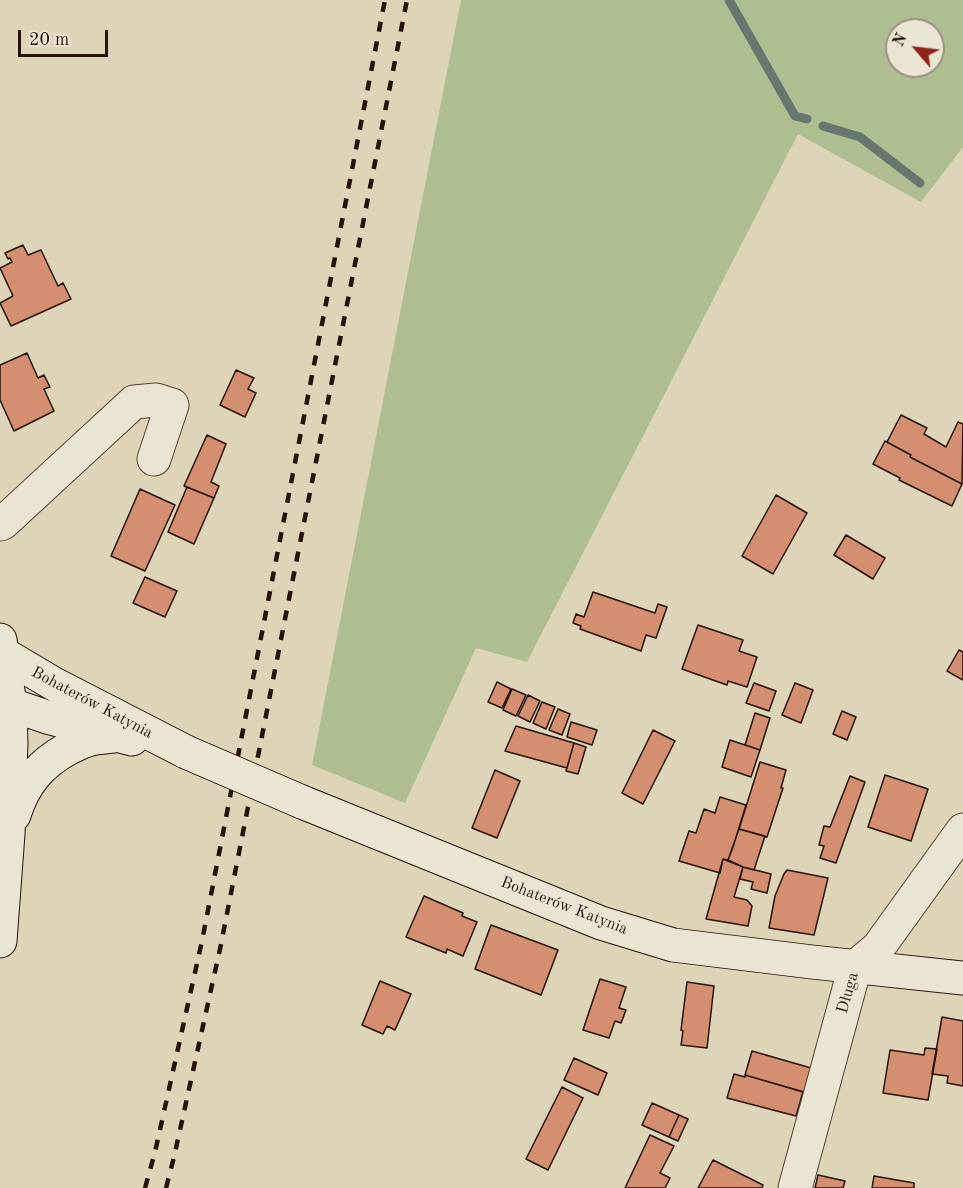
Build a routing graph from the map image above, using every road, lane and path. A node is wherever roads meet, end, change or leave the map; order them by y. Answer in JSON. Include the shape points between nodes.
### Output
{"nodes":[{"id":1,"x":154,"y":459,"type":"dead end"},
{"id":2,"x":0,"y":524,"type":"edge"},
{"id":3,"x":1,"y":648,"type":"edge"},
{"id":4,"x":5,"y":702,"type":"edge"},
{"id":5,"x":118,"y":736,"type":"junction"},
{"id":6,"x":186,"y":752,"type":"junction"},
{"id":7,"x":963,"y":830,"type":"edge"},
{"id":8,"x":8,"y":834,"type":"junction"},
{"id":9,"x":0,"y":941,"type":"edge"},
{"id":10,"x":855,"y":967,"type":"junction"},
{"id":11,"x":963,"y":978,"type":"edge"},
{"id":12,"x":795,"y":1188,"type":"edge"}],
"edges":[{"from":1,"to":2,"type":"street","via":[[172,405],[156,400],[134,402]]},
{"from":3,"to":4,"type":"street"},
{"from":3,"to":6,"type":"street","name":"Bohaterów Katynia","via":[[54,684]]},
{"from":4,"to":5,"type":"street","name":"Bohaterów Katynia"},
{"from":4,"to":8,"type":"street","via":[[11,743]]},
{"from":5,"to":6,"type":"street","name":"Bohaterów Katynia"},
{"from":5,"to":8,"type":"street","via":[[80,742],[53,757],[34,774],[18,803]]},
{"from":6,"to":10,"type":"street","name":"Bohaterów Katynia","bridge":true,"via":[[601,923],[674,945]]},
{"from":7,"to":10,"type":"street","name":"Długa","via":[[878,948]]},
{"from":8,"to":9,"type":"street"},
{"from":10,"to":11,"type":"street","name":"Bohaterów Katynia"},
{"from":10,"to":12,"type":"street","name":"Długa"}]}
